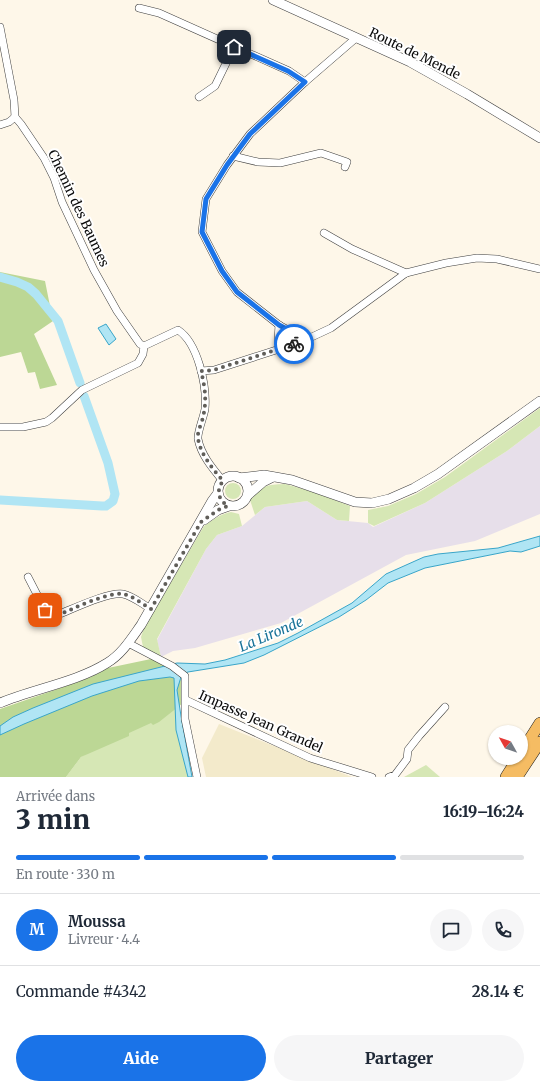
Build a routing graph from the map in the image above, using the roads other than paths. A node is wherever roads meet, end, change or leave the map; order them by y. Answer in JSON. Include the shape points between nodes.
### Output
{"nodes":[{"id":1,"x":273,"y":0,"type":"edge"},
{"id":2,"x":139,"y":8,"type":"dead end"},
{"id":3,"x":0,"y":27,"type":"edge"},
{"id":4,"x":356,"y":38,"type":"junction"},
{"id":5,"x":234,"y":47,"type":"junction"},
{"id":6,"x":305,"y":82,"type":"junction"},
{"id":7,"x":200,"y":97,"type":"dead end"},
{"id":8,"x":15,"y":117,"type":"junction"},
{"id":9,"x":0,"y":125,"type":"edge"},
{"id":10,"x":540,"y":138,"type":"edge"},
{"id":11,"x":233,"y":156,"type":"junction"},
{"id":12,"x":345,"y":167,"type":"dead end"},
{"id":13,"x":324,"y":233,"type":"dead end"},
{"id":14,"x":540,"y":269,"type":"edge"},
{"id":15,"x":406,"y":273,"type":"junction"},
{"id":16,"x":279,"y":325,"type":"junction"},
{"id":17,"x":301,"y":342,"type":"junction"},
{"id":18,"x":144,"y":346,"type":"junction"},
{"id":19,"x":280,"y":349,"type":"junction"},
{"id":20,"x":201,"y":371,"type":"junction"},
{"id":21,"x":540,"y":401,"type":"edge"},
{"id":22,"x":0,"y":428,"type":"edge"},
{"id":23,"x":273,"y":477,"type":"junction"},
{"id":24,"x":239,"y":478,"type":"junction"},
{"id":25,"x":223,"y":481,"type":"junction"},
{"id":26,"x":218,"y":493,"type":"junction"},
{"id":27,"x":248,"y":495,"type":"junction"},
{"id":28,"x":228,"y":506,"type":"junction"},
{"id":29,"x":201,"y":522,"type":"junction"},
{"id":30,"x":28,"y":577,"type":"dead end"},
{"id":31,"x":151,"y":609,"type":"junction"},
{"id":32,"x":128,"y":644,"type":"junction"},
{"id":33,"x":186,"y":700,"type":"junction"},
{"id":34,"x":0,"y":702,"type":"edge"},
{"id":35,"x":445,"y":707,"type":"dead end"},
{"id":36,"x":540,"y":723,"type":"edge"},
{"id":37,"x":528,"y":742,"type":"edge"},
{"id":38,"x":540,"y":742,"type":"edge"},
{"id":39,"x":514,"y":765,"type":"edge"},
{"id":40,"x":197,"y":777,"type":"edge"},
{"id":41,"x":372,"y":777,"type":"edge"},
{"id":42,"x":389,"y":777,"type":"edge"},
{"id":43,"x":506,"y":777,"type":"edge"},
{"id":44,"x":517,"y":777,"type":"edge"}],
"edges":[{"from":1,"to":4,"type":"street","name":"Route de Mende"},
{"from":2,"to":5,"type":"street","via":[[159,13]]},
{"from":3,"to":8,"type":"street"},
{"from":4,"to":6,"type":"street"},
{"from":4,"to":10,"type":"street","name":"Route de Mende","via":[[423,69]]},
{"from":5,"to":6,"type":"street","via":[[288,71]]},
{"from":5,"to":7,"type":"street","via":[[215,86]]},
{"from":6,"to":11,"type":"street","via":[[250,134]]},
{"from":8,"to":9,"type":"street"},
{"from":8,"to":18,"type":"street","name":"Chemin des Baumes","via":[[44,158],[104,290],[123,321]]},
{"from":11,"to":12,"type":"street","via":[[258,162],[280,163],[320,152],[347,162]]},
{"from":11,"to":16,"type":"street","via":[[206,199],[202,232],[222,271],[237,292]]},
{"from":13,"to":15,"type":"street","via":[[352,250]]},
{"from":14,"to":15,"type":"street","via":[[497,259],[477,258]]},
{"from":15,"to":17,"type":"street","via":[[331,328]]},
{"from":16,"to":17,"type":"street","via":[[292,332]]},
{"from":16,"to":19,"type":"street"},
{"from":17,"to":19,"type":"street"},
{"from":18,"to":20,"type":"street","via":[[178,330],[188,339]]},
{"from":18,"to":22,"type":"street","via":[[144,354],[138,363],[82,390],[46,422]]},
{"from":19,"to":20,"type":"street","via":[[214,370]]},
{"from":20,"to":25,"type":"street","via":[[205,397],[198,439],[212,468]]},
{"from":21,"to":23,"type":"street","via":[[438,474],[389,499],[372,503],[355,502],[312,486]]},
{"from":23,"to":24,"type":"street","via":[[264,474]]},
{"from":23,"to":27,"type":"street"},
{"from":24,"to":25,"type":"street","via":[[231,477]]},
{"from":24,"to":27,"type":"street","via":[[247,487]]},
{"from":25,"to":26,"type":"street"},
{"from":26,"to":28,"type":"street"},
{"from":26,"to":29,"type":"street"},
{"from":27,"to":28,"type":"street","via":[[242,504]]},
{"from":28,"to":29,"type":"street"},
{"from":29,"to":31,"type":"street"},
{"from":30,"to":31,"type":"street","via":[[45,610],[54,615],[116,594],[128,596]]},
{"from":31,"to":32,"type":"street"},
{"from":32,"to":33,"type":"street","via":[[178,669],[185,676]]},
{"from":32,"to":34,"type":"street","via":[[115,657],[86,674]]},
{"from":33,"to":40,"type":"street","via":[[185,719]]},
{"from":33,"to":41,"type":"street","name":"Impasse Jean Grandel","via":[[310,758]]},
{"from":35,"to":42,"type":"street","via":[[408,750],[407,759],[396,775]]},
{"from":36,"to":37,"type":"main road"},
{"from":38,"to":44,"type":"main road"},
{"from":39,"to":43,"type":"main road"}]}
